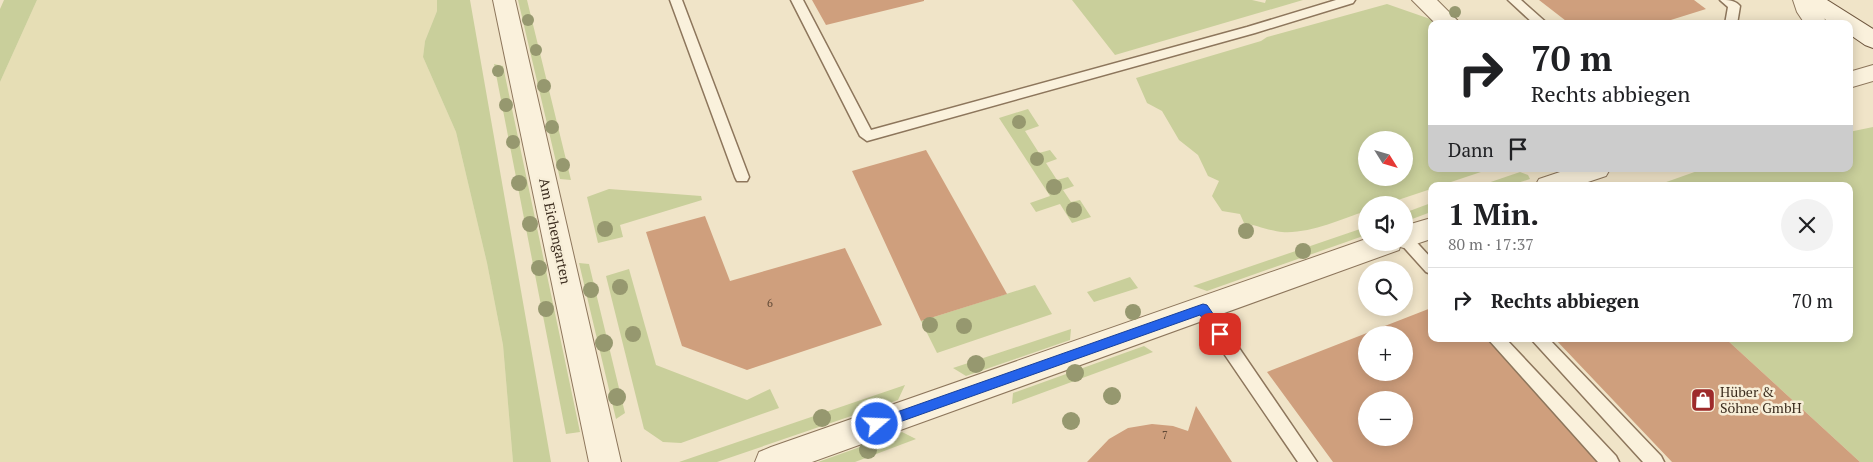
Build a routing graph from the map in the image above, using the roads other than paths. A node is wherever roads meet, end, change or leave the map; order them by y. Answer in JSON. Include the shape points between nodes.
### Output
{"nodes":[{"id":1,"x":504,"y":0,"type":"edge"},
{"id":2,"x":676,"y":0,"type":"edge"},
{"id":3,"x":797,"y":0,"type":"edge"},
{"id":4,"x":1349,"y":0,"type":"edge"},
{"id":5,"x":1423,"y":0,"type":"edge"},
{"id":6,"x":1514,"y":0,"type":"edge"},
{"id":7,"x":1726,"y":0,"type":"edge"},
{"id":8,"x":1804,"y":0,"type":"edge"},
{"id":9,"x":1812,"y":0,"type":"edge"},
{"id":10,"x":1446,"y":20,"type":"edge"},
{"id":11,"x":1537,"y":20,"type":"edge"},
{"id":12,"x":1732,"y":20,"type":"edge"},
{"id":13,"x":1814,"y":20,"type":"edge"},
{"id":14,"x":1842,"y":20,"type":"edge"},
{"id":15,"x":1853,"y":27,"type":"edge"},
{"id":16,"x":1873,"y":40,"type":"edge"},
{"id":17,"x":1873,"y":73,"type":"edge"},
{"id":18,"x":1853,"y":79,"type":"edge"},
{"id":19,"x":1588,"y":172,"type":"edge"},
{"id":20,"x":742,"y":176,"type":"dead end"},
{"id":21,"x":1560,"y":182,"type":"edge"},
{"id":22,"x":1428,"y":229,"type":"edge"},
{"id":23,"x":1413,"y":235,"type":"edge"},
{"id":24,"x":1413,"y":248,"type":"edge"},
{"id":25,"x":1364,"y":251,"type":"edge"},
{"id":26,"x":1428,"y":265,"type":"edge"},
{"id":27,"x":1203,"y":309,"type":"junction"},
{"id":28,"x":1499,"y":342,"type":"edge"},
{"id":29,"x":1542,"y":342,"type":"edge"},
{"id":30,"x":605,"y":462,"type":"edge"},
{"id":31,"x":771,"y":462,"type":"edge"},
{"id":32,"x":1308,"y":462,"type":"edge"},
{"id":33,"x":1610,"y":462,"type":"edge"},
{"id":34,"x":1655,"y":462,"type":"edge"}],
"edges":[{"from":1,"to":30,"type":"street","name":"Am Eichengarten"},
{"from":2,"to":20,"type":"lane"},
{"from":3,"to":4,"type":"lane","via":[[867,136]]},
{"from":5,"to":10,"type":"street"},
{"from":6,"to":11,"type":"lane"},
{"from":7,"to":12,"type":"lane","via":[[1734,6]]},
{"from":8,"to":13,"type":"street"},
{"from":9,"to":14,"type":"street"},
{"from":15,"to":16,"type":"street"},
{"from":17,"to":18,"type":"street"},
{"from":19,"to":21,"type":"street"},
{"from":22,"to":23,"type":"street"},
{"from":24,"to":26,"type":"lane"},
{"from":25,"to":27,"type":"street"},
{"from":27,"to":31,"type":"street"},
{"from":27,"to":32,"type":"lane"},
{"from":28,"to":33,"type":"lane"},
{"from":29,"to":34,"type":"lane"}]}
